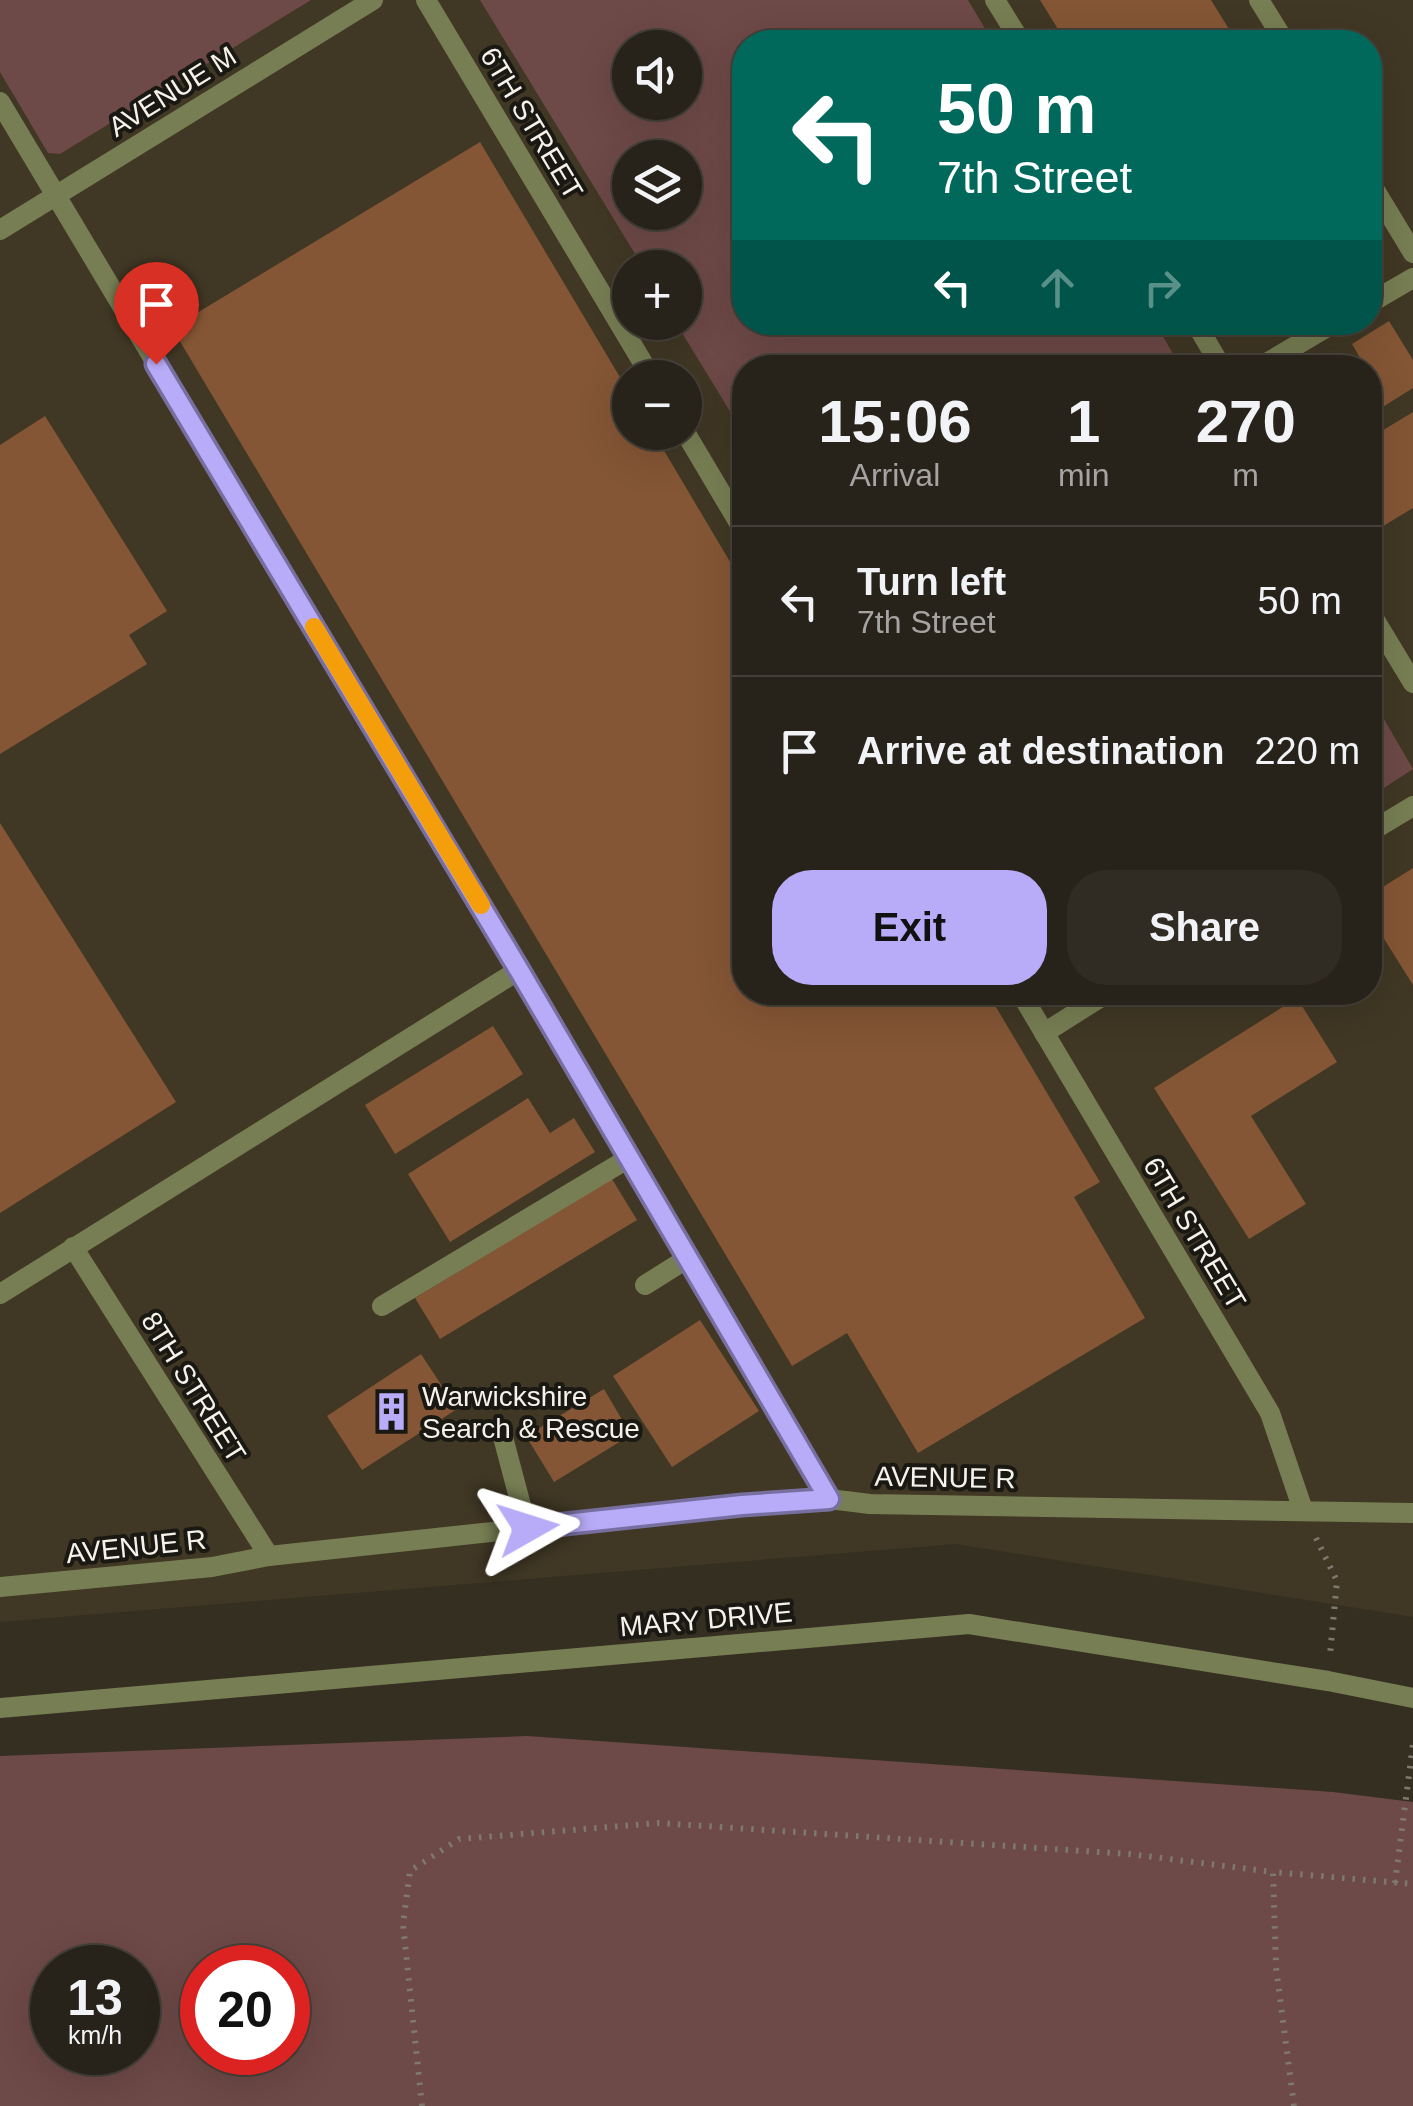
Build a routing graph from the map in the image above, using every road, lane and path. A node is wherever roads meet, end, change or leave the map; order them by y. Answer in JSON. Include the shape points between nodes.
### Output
{"nodes":[{"id":1,"x":373,"y":0,"type":"edge"},
{"id":2,"x":426,"y":0,"type":"edge"},
{"id":3,"x":995,"y":0,"type":"edge"},
{"id":4,"x":1259,"y":0,"type":"edge"},
{"id":5,"x":1014,"y":30,"type":"edge"},
{"id":6,"x":1278,"y":30,"type":"edge"},
{"id":7,"x":0,"y":102,"type":"edge"},
{"id":8,"x":56,"y":195,"type":"junction"},
{"id":9,"x":1382,"y":202,"type":"edge"},
{"id":10,"x":0,"y":230,"type":"edge"},
{"id":11,"x":1413,"y":253,"type":"edge"},
{"id":12,"x":1413,"y":278,"type":"edge"},
{"id":13,"x":1382,"y":296,"type":"edge"},
{"id":14,"x":1314,"y":335,"type":"edge"},
{"id":15,"x":1280,"y":355,"type":"edge"},
{"id":16,"x":641,"y":360,"type":"edge"},
{"id":17,"x":696,"y":450,"type":"edge"},
{"id":18,"x":732,"y":511,"type":"edge"},
{"id":19,"x":1382,"y":632,"type":"edge"},
{"id":20,"x":1413,"y":682,"type":"edge"},
{"id":21,"x":1413,"y":806,"type":"edge"},
{"id":22,"x":1382,"y":825,"type":"edge"},
{"id":23,"x":519,"y":970,"type":"junction"},
{"id":24,"x":1028,"y":1005,"type":"edge"},
{"id":25,"x":1089,"y":1005,"type":"edge"},
{"id":26,"x":1044,"y":1033,"type":"junction"},
{"id":27,"x":629,"y":1158,"type":"junction"},
{"id":28,"x":72,"y":1246,"type":"junction"},
{"id":29,"x":688,"y":1258,"type":"junction"},
{"id":30,"x":645,"y":1285,"type":"dead end"},
{"id":31,"x":0,"y":1294,"type":"edge"},
{"id":32,"x":382,"y":1306,"type":"dead end"},
{"id":33,"x":504,"y":1441,"type":"dead end"},
{"id":34,"x":829,"y":1499,"type":"junction"},
{"id":35,"x":1303,"y":1510,"type":"junction"},
{"id":36,"x":1413,"y":1513,"type":"edge"},
{"id":37,"x":528,"y":1528,"type":"junction"},
{"id":38,"x":270,"y":1556,"type":"junction"},
{"id":39,"x":0,"y":1587,"type":"edge"},
{"id":40,"x":1328,"y":1681,"type":"junction"},
{"id":41,"x":1413,"y":1698,"type":"edge"},
{"id":42,"x":0,"y":1708,"type":"edge"},
{"id":43,"x":1413,"y":1744,"type":"edge"},
{"id":44,"x":1273,"y":1872,"type":"junction"},
{"id":45,"x":1396,"y":1883,"type":"junction"},
{"id":46,"x":1413,"y":1884,"type":"edge"},
{"id":47,"x":422,"y":2106,"type":"edge"},
{"id":48,"x":1294,"y":2106,"type":"edge"}],
"edges":[{"from":1,"to":8,"type":"lane","name":"AVENUE M"},
{"from":2,"to":16,"type":"lane","name":"6TH STREET"},
{"from":3,"to":5,"type":"lane"},
{"from":4,"to":6,"type":"lane"},
{"from":7,"to":8,"type":"lane"},
{"from":8,"to":10,"type":"lane","name":"AVENUE M"},
{"from":8,"to":23,"type":"lane"},
{"from":9,"to":11,"type":"lane"},
{"from":12,"to":13,"type":"lane"},
{"from":14,"to":15,"type":"lane"},
{"from":17,"to":18,"type":"lane"},
{"from":19,"to":20,"type":"lane"},
{"from":21,"to":22,"type":"lane"},
{"from":23,"to":27,"type":"lane"},
{"from":23,"to":28,"type":"lane"},
{"from":24,"to":26,"type":"lane","name":"6TH STREET"},
{"from":25,"to":26,"type":"lane"},
{"from":26,"to":35,"type":"lane","name":"6TH STREET","via":[[1270,1413]]},
{"from":27,"to":29,"type":"lane"},
{"from":27,"to":32,"type":"lane"},
{"from":28,"to":31,"type":"lane"},
{"from":28,"to":38,"type":"lane","name":"8TH STREET"},
{"from":29,"to":30,"type":"lane"},
{"from":29,"to":34,"type":"lane"},
{"from":33,"to":37,"type":"lane"},
{"from":34,"to":35,"type":"lane","name":"AVENUE R"},
{"from":34,"to":37,"type":"lane","name":"AVENUE R"},
{"from":35,"to":36,"type":"lane","name":"AVENUE R"},
{"from":35,"to":40,"type":"path","via":[[1337,1580]]},
{"from":37,"to":38,"type":"lane","name":"AVENUE R"},
{"from":38,"to":39,"type":"lane","name":"AVENUE R"},
{"from":40,"to":41,"type":"lane","name":"MARY DRIVE"},
{"from":40,"to":42,"type":"lane","name":"MARY DRIVE","via":[[969,1624]]},
{"from":43,"to":45,"type":"path"},
{"from":44,"to":45,"type":"path"},
{"from":44,"to":47,"type":"path","via":[[1129,1854],[658,1823],[459,1839],[410,1871],[403,1924]]},
{"from":44,"to":48,"type":"path","via":[[1276,1967]]},
{"from":45,"to":46,"type":"path"}]}
